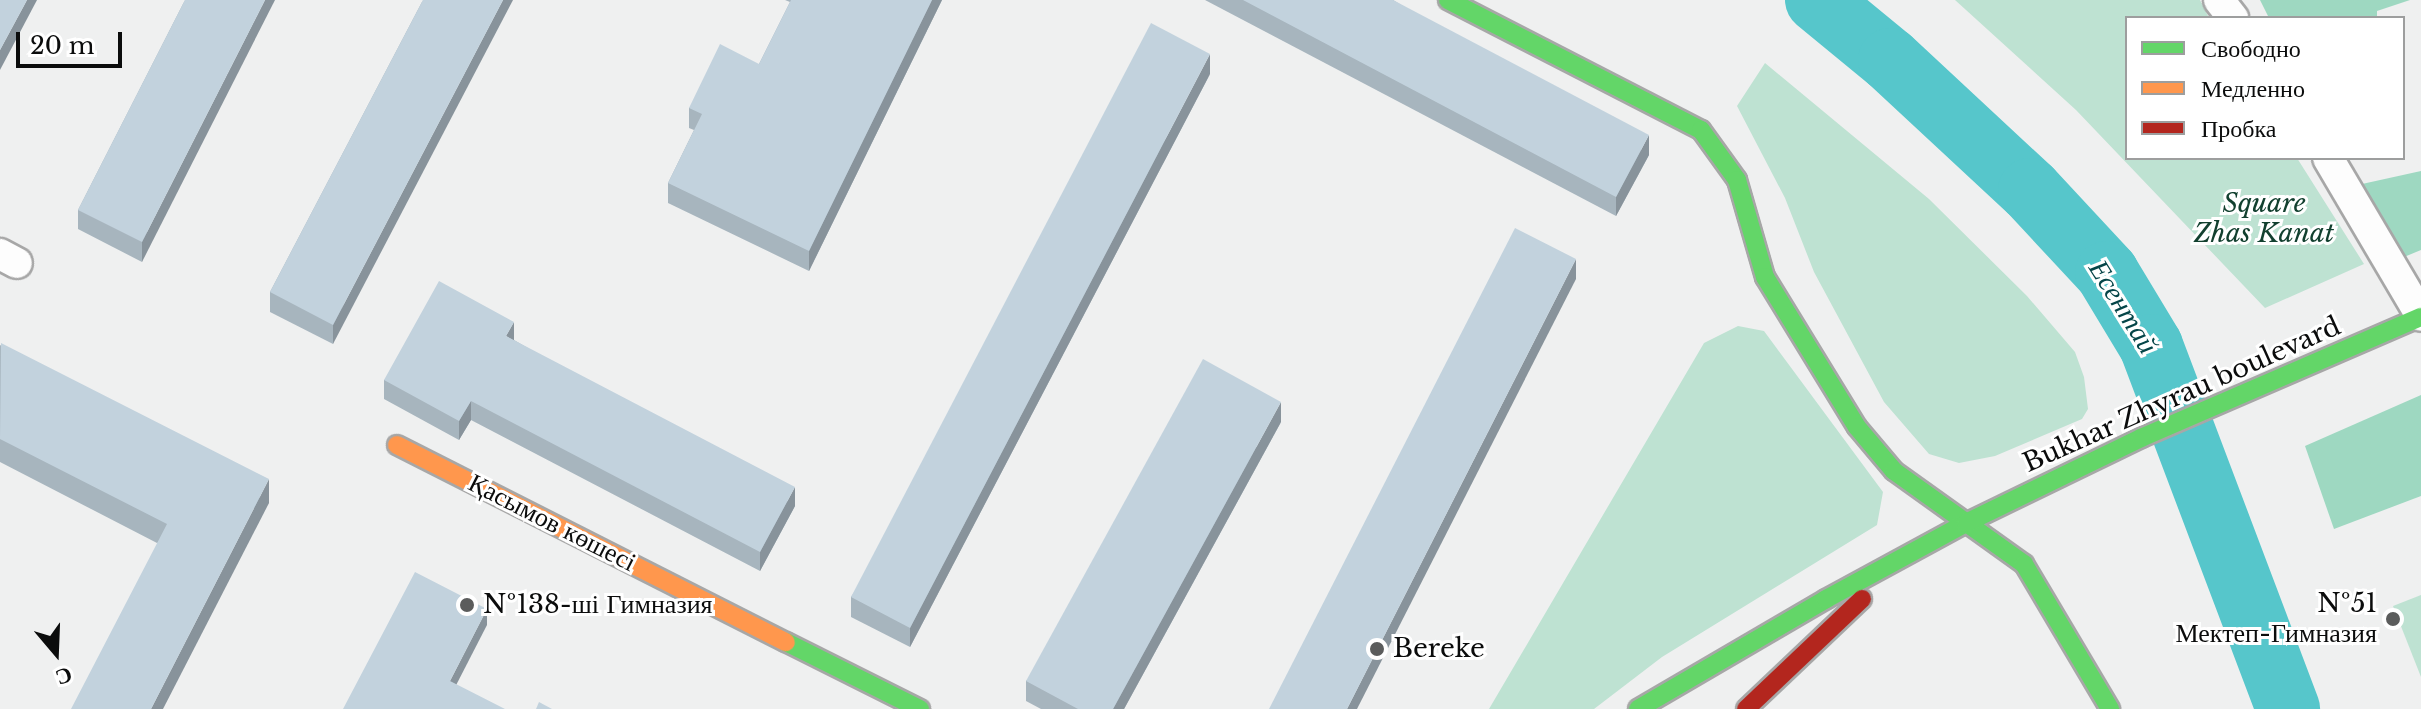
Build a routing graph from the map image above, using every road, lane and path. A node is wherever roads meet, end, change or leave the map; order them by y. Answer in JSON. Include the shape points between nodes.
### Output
{"nodes":[{"id":1,"x":1448,"y":0,"type":"edge"},
{"id":2,"x":2219,"y":0,"type":"edge"},
{"id":3,"x":2231,"y":16,"type":"edge"},
{"id":4,"x":2329,"y":160,"type":"edge"},
{"id":5,"x":2421,"y":316,"type":"edge"},
{"id":6,"x":397,"y":445,"type":"dead end"},
{"id":7,"x":1966,"y":523,"type":"junction"},
{"id":8,"x":1712,"y":664,"type":"junction"},
{"id":9,"x":1738,"y":701,"type":"edge"},
{"id":10,"x":920,"y":709,"type":"edge"},
{"id":11,"x":1638,"y":709,"type":"edge"},
{"id":12,"x":2110,"y":709,"type":"edge"}],
"edges":[{"from":1,"to":7,"type":"street","via":[[1701,130],[1737,180],[1765,277],[1857,427],[1894,471]]},
{"from":2,"to":3,"type":"street"},
{"from":4,"to":5,"type":"street"},
{"from":5,"to":7,"type":"street","name":"Bukhar Zhyrau boulevard","via":[[2141,438]]},
{"from":6,"to":10,"type":"street","name":"Қасымов көшесі"},
{"from":7,"to":8,"type":"street","name":"Bukhar Zhyrau boulevard"},
{"from":7,"to":9,"type":"street","name":"Bukhar Zhyrau boulevard","via":[[1845,612]]},
{"from":7,"to":12,"type":"street","via":[[2024,564]]},
{"from":8,"to":9,"type":"street"},
{"from":8,"to":11,"type":"street","name":"Bukhar Zhyrau boulevard"}]}
